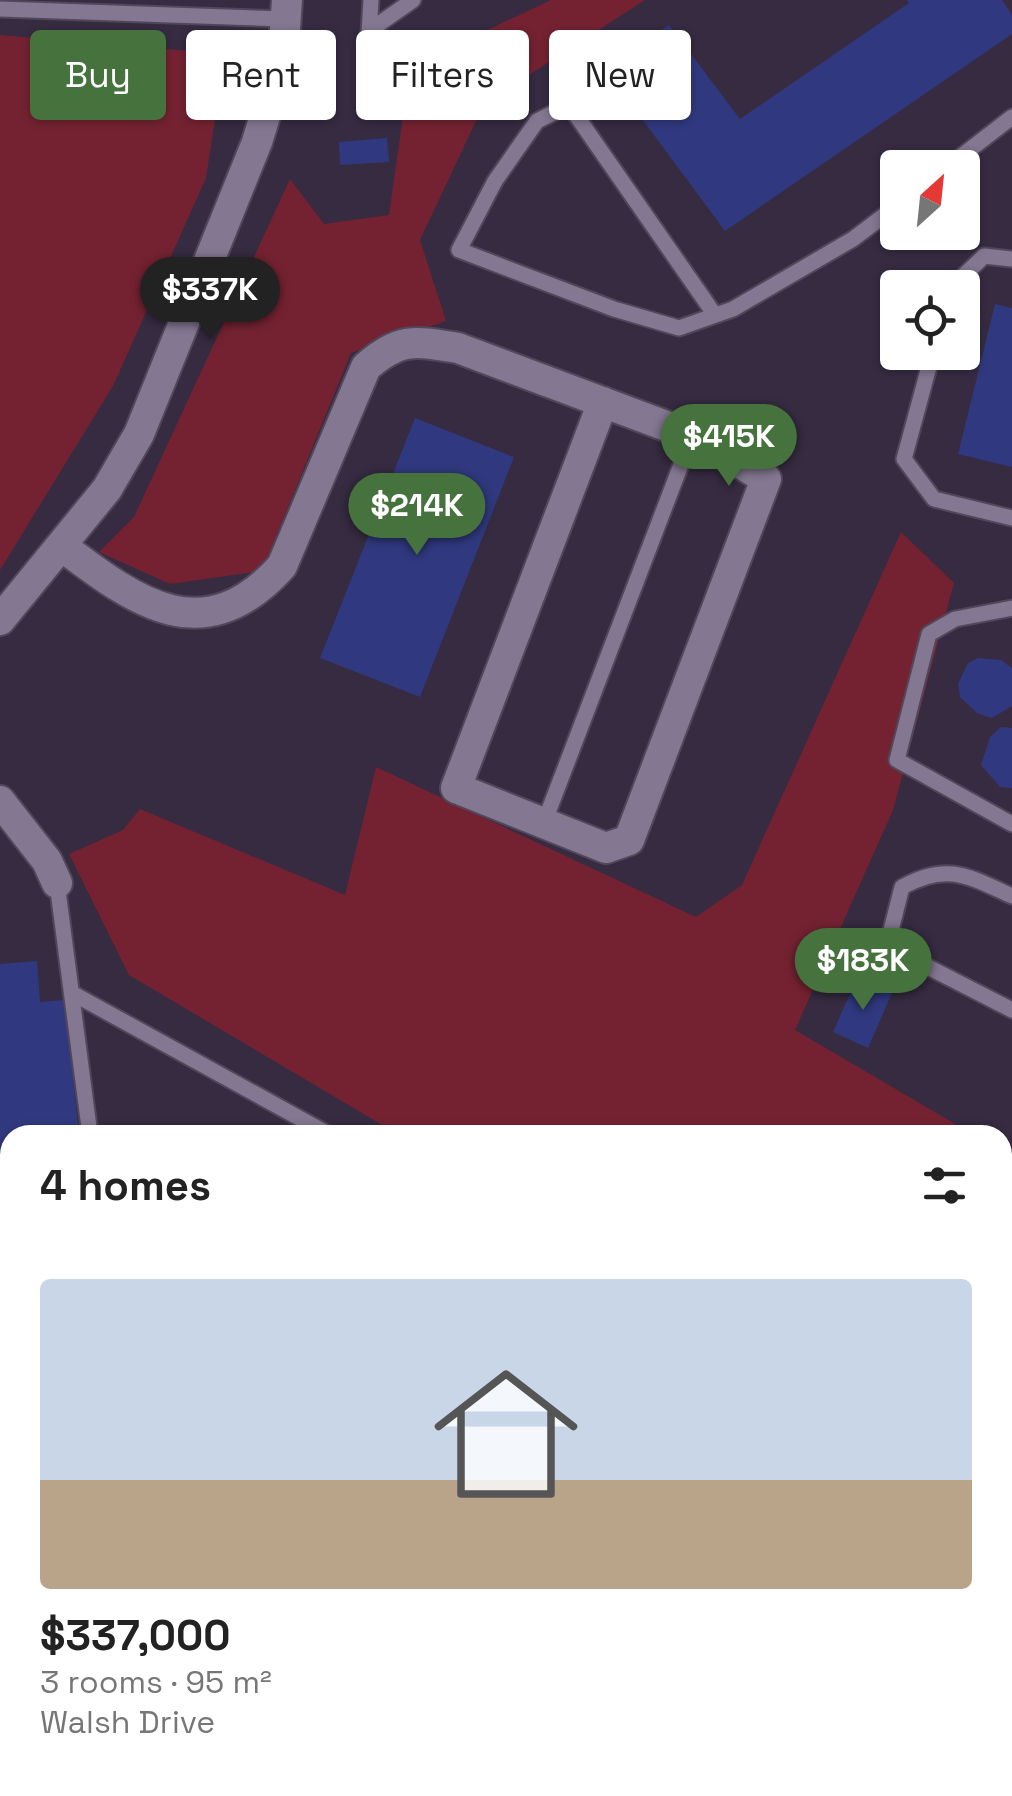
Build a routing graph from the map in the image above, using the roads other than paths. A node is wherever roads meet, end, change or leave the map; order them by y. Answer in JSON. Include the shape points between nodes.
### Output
{"nodes":[{"id":1,"x":371,"y":0,"type":"edge"},
{"id":2,"x":413,"y":0,"type":"edge"},
{"id":3,"x":0,"y":10,"type":"edge"},
{"id":4,"x":287,"y":10,"type":"edge"},
{"id":5,"x":369,"y":30,"type":"edge"},
{"id":6,"x":370,"y":30,"type":"edge"},
{"id":7,"x":1012,"y":117,"type":"edge"},
{"id":8,"x":969,"y":150,"type":"edge"},
{"id":9,"x":880,"y":219,"type":"edge"},
{"id":10,"x":1012,"y":259,"type":"edge"},
{"id":11,"x":967,"y":270,"type":"edge"},
{"id":12,"x":715,"y":316,"type":"junction"},
{"id":13,"x":928,"y":370,"type":"edge"},
{"id":14,"x":603,"y":402,"type":"junction"},
{"id":15,"x":692,"y":436,"type":"junction"},
{"id":16,"x":1012,"y":518,"type":"edge"},
{"id":17,"x":63,"y":547,"type":"junction"},
{"id":18,"x":1012,"y":608,"type":"edge"},
{"id":19,"x":0,"y":620,"type":"edge"},
{"id":20,"x":0,"y":801,"type":"edge"},
{"id":21,"x":544,"y":823,"type":"junction"},
{"id":22,"x":1012,"y":824,"type":"edge"},
{"id":23,"x":58,"y":883,"type":"joint"},
{"id":24,"x":1012,"y":896,"type":"edge"},
{"id":25,"x":72,"y":993,"type":"junction"},
{"id":26,"x":1012,"y":1010,"type":"edge"},
{"id":27,"x":89,"y":1125,"type":"edge"},
{"id":28,"x":312,"y":1125,"type":"edge"}],
"edges":[{"from":1,"to":5,"type":"lane"},
{"from":2,"to":6,"type":"lane"},
{"from":3,"to":4,"type":"lane"},
{"from":4,"to":17,"type":"street","via":[[282,57],[257,142],[139,434]]},
{"from":7,"to":8,"type":"lane"},
{"from":9,"to":12,"type":"lane"},
{"from":10,"to":11,"type":"lane","via":[[984,256]]},
{"from":12,"to":12,"type":"lane","via":[[680,328],[459,250],[494,181],[536,121],[569,105]]},
{"from":13,"to":16,"type":"lane","via":[[904,460],[934,499]]},
{"from":14,"to":15,"type":"street"},
{"from":14,"to":17,"type":"street","via":[[458,348],[389,346],[366,367],[282,566],[260,590],[189,616],[118,590]]},
{"from":14,"to":21,"type":"street","via":[[456,788]]},
{"from":15,"to":21,"type":"lane"},
{"from":15,"to":21,"type":"street","via":[[766,479],[629,840],[606,848]]},
{"from":17,"to":19,"type":"street"},
{"from":18,"to":22,"type":"lane","via":[[956,619],[929,634],[897,760]]},
{"from":20,"to":23,"type":"street"},
{"from":23,"to":25,"type":"lane"},
{"from":24,"to":26,"type":"lane","via":[[962,873],[927,874],[902,887],[887,946]]},
{"from":25,"to":27,"type":"lane"},
{"from":25,"to":28,"type":"lane"}]}
